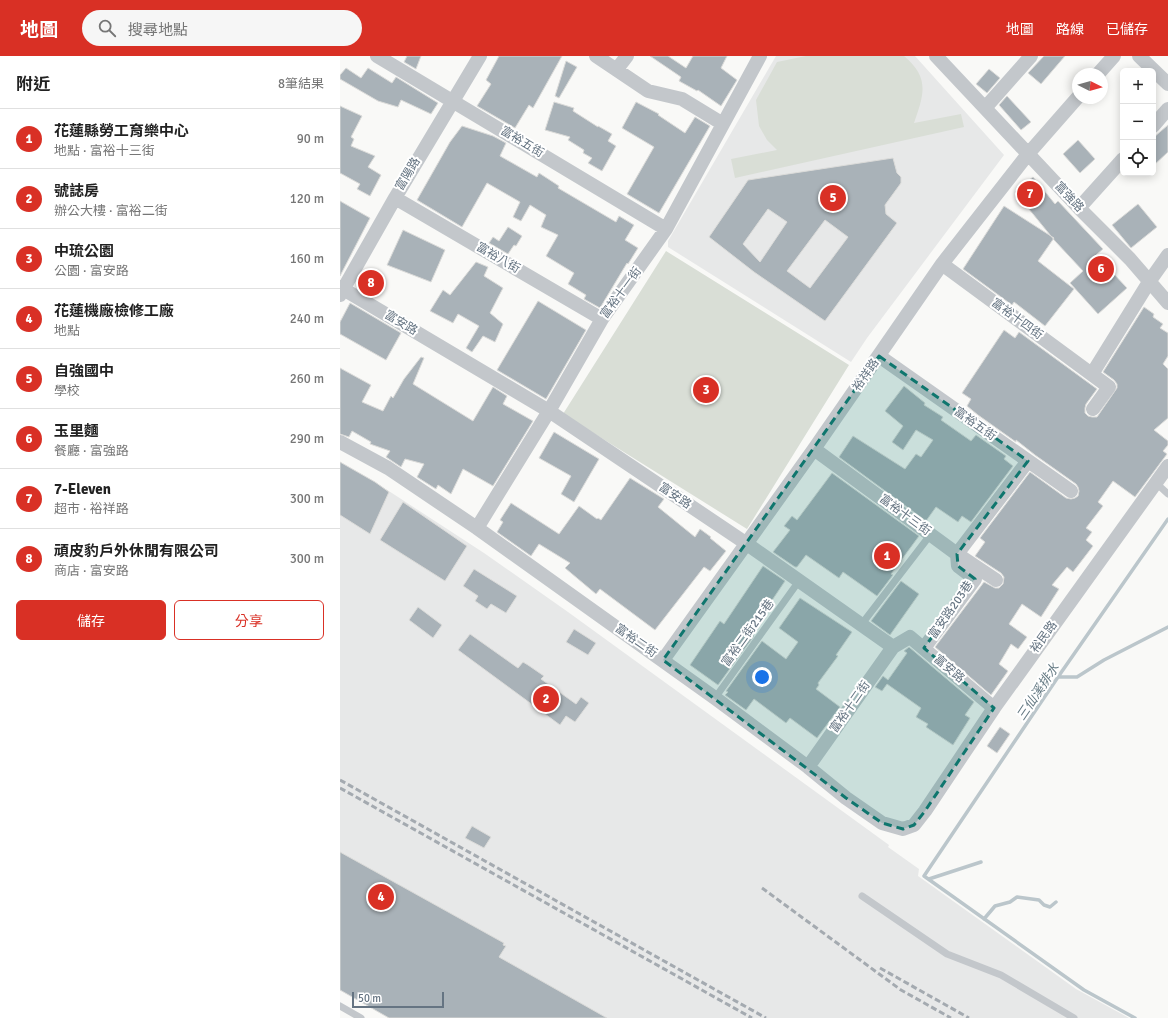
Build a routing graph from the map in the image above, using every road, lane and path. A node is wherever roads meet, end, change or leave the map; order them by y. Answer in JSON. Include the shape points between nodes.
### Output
{"nodes":[{"id":1,"x":377,"y":56,"type":"edge"},
{"id":2,"x":480,"y":56,"type":"edge"},
{"id":3,"x":596,"y":56,"type":"edge"},
{"id":4,"x":627,"y":56,"type":"edge"},
{"id":5,"x":760,"y":56,"type":"edge"},
{"id":6,"x":937,"y":56,"type":"edge"},
{"id":7,"x":1031,"y":56,"type":"edge"},
{"id":8,"x":1114,"y":56,"type":"edge"},
{"id":9,"x":1140,"y":56,"type":"edge"},
{"id":10,"x":1103,"y":68,"type":"edge"},
{"id":11,"x":617,"y":69,"type":"junction"},
{"id":12,"x":1168,"y":84,"type":"edge"},
{"id":13,"x":452,"y":100,"type":"junction"},
{"id":14,"x":1072,"y":104,"type":"edge"},
{"id":15,"x":986,"y":108,"type":"junction"},
{"id":16,"x":1168,"y":109,"type":"edge"},
{"id":17,"x":1156,"y":123,"type":"edge"},
{"id":18,"x":723,"y":124,"type":"junction"},
{"id":19,"x":1028,"y":154,"type":"junction"},
{"id":20,"x":1120,"y":162,"type":"edge"},
{"id":21,"x":395,"y":198,"type":"junction"},
{"id":22,"x":1079,"y":208,"type":"junction"},
{"id":23,"x":666,"y":229,"type":"junction"},
{"id":24,"x":1168,"y":255,"type":"edge"},
{"id":25,"x":942,"y":264,"type":"junction"},
{"id":26,"x":1149,"y":282,"type":"junction"},
{"id":27,"x":341,"y":290,"type":"edge"},
{"id":28,"x":1168,"y":303,"type":"edge"},
{"id":29,"x":602,"y":319,"type":"junction"},
{"id":30,"x":879,"y":356,"type":"junction"},
{"id":31,"x":1092,"y":374,"type":"junction"},
{"id":32,"x":1093,"y":409,"type":"dead end"},
{"id":33,"x":549,"y":411,"type":"junction"},
{"id":34,"x":340,"y":442,"type":"edge"},
{"id":35,"x":814,"y":450,"type":"junction"},
{"id":36,"x":1028,"y":461,"type":"junction"},
{"id":37,"x":1168,"y":466,"type":"edge"},
{"id":38,"x":1156,"y":483,"type":"junction"},
{"id":39,"x":1071,"y":491,"type":"dead end"},
{"id":40,"x":1168,"y":494,"type":"edge"},
{"id":41,"x":477,"y":528,"type":"junction"},
{"id":42,"x":931,"y":534,"type":"junction"},
{"id":43,"x":748,"y":544,"type":"junction"},
{"id":44,"x":957,"y":554,"type":"junction"},
{"id":45,"x":996,"y":580,"type":"dead end"},
{"id":46,"x":799,"y":581,"type":"junction"},
{"id":47,"x":861,"y":625,"type":"junction"},
{"id":48,"x":892,"y":647,"type":"junction"},
{"id":49,"x":924,"y":648,"type":"junction"},
{"id":50,"x":663,"y":660,"type":"junction"},
{"id":51,"x":715,"y":698,"type":"junction"},
{"id":52,"x":994,"y":708,"type":"junction"},
{"id":53,"x":808,"y":767,"type":"junction"},
{"id":54,"x":924,"y":811,"type":"joint"},
{"id":55,"x":862,"y":896,"type":"dead end"},
{"id":56,"x":340,"y":1006,"type":"edge"},
{"id":57,"x":361,"y":1018,"type":"edge"},
{"id":58,"x":1074,"y":1018,"type":"edge"}],
"edges":[{"from":1,"to":13,"type":"street","name":"富裕五街"},
{"from":2,"to":13,"type":"street","name":"富陽路"},
{"from":3,"to":11,"type":"street"},
{"from":4,"to":11,"type":"street"},
{"from":5,"to":18,"type":"street","name":"富裕十一街"},
{"from":6,"to":15,"type":"street","name":"富強路"},
{"from":7,"to":15,"type":"street"},
{"from":8,"to":10,"type":"street"},
{"from":9,"to":12,"type":"street"},
{"from":11,"to":18,"type":"street","via":[[648,91],[682,99]]},
{"from":13,"to":21,"type":"street","name":"富陽路"},
{"from":13,"to":23,"type":"street","name":"富裕五街"},
{"from":14,"to":19,"type":"street","name":"裕祥路"},
{"from":15,"to":19,"type":"street","name":"富強路"},
{"from":16,"to":17,"type":"street"},
{"from":18,"to":23,"type":"street","name":"富裕十一街"},
{"from":19,"to":22,"type":"street","name":"富強路"},
{"from":19,"to":25,"type":"street","name":"裕祥路"},
{"from":20,"to":22,"type":"street"},
{"from":21,"to":27,"type":"street","name":"富陽路"},
{"from":21,"to":29,"type":"street","name":"富裕八街"},
{"from":22,"to":26,"type":"street","name":"富強路","via":[[1130,259]]},
{"from":23,"to":29,"type":"street","name":"富裕十一街"},
{"from":24,"to":26,"type":"street"},
{"from":25,"to":30,"type":"street","name":"裕祥路"},
{"from":25,"to":31,"type":"street","name":"富裕十四街"},
{"from":26,"to":28,"type":"street","name":"富強路"},
{"from":26,"to":31,"type":"street"},
{"from":27,"to":33,"type":"street","name":"富安路"},
{"from":29,"to":33,"type":"street","name":"富裕十一街"},
{"from":30,"to":35,"type":"street","name":"裕祥路"},
{"from":30,"to":36,"type":"street","name":"富裕五街"},
{"from":31,"to":32,"type":"street","name":"富裕十四街","via":[[1109,388]]},
{"from":33,"to":41,"type":"street","name":"富裕十一街"},
{"from":33,"to":43,"type":"street","name":"富安路"},
{"from":34,"to":41,"type":"street","name":"富裕二街","via":[[388,468]]},
{"from":35,"to":42,"type":"street","name":"富裕十三街"},
{"from":35,"to":43,"type":"street","name":"裕祥路"},
{"from":36,"to":39,"type":"street","name":"富裕五街"},
{"from":36,"to":44,"type":"street"},
{"from":37,"to":38,"type":"street","name":"裕民路"},
{"from":38,"to":40,"type":"lane"},
{"from":38,"to":52,"type":"street","name":"裕民路"},
{"from":41,"to":50,"type":"street","name":"富裕二街"},
{"from":42,"to":44,"type":"street","name":"富裕十三街"},
{"from":42,"to":47,"type":"lane"},
{"from":43,"to":46,"type":"street","name":"富安路"},
{"from":43,"to":50,"type":"street","name":"裕祥路"},
{"from":44,"to":45,"type":"street","name":"富裕十三街"},
{"from":44,"to":49,"type":"street","name":"富安路203巷","via":[[958,566],[975,579]]},
{"from":46,"to":47,"type":"street","name":"富安路"},
{"from":46,"to":51,"type":"lane","name":"富裕二街215巷"},
{"from":47,"to":48,"type":"street","name":"富安路"},
{"from":48,"to":49,"type":"street","name":"富安路","via":[[910,636]]},
{"from":48,"to":53,"type":"street","name":"富裕十二街"},
{"from":49,"to":52,"type":"street","name":"富安路"},
{"from":50,"to":51,"type":"street","name":"富裕二街"},
{"from":51,"to":53,"type":"street","name":"富裕二街"},
{"from":52,"to":54,"type":"street","name":"裕民路"},
{"from":53,"to":54,"type":"street","name":"富裕二街","via":[[882,823],[903,829],[914,825]]},
{"from":55,"to":58,"type":"lane","via":[[947,954],[1001,975]]},
{"from":56,"to":57,"type":"lane"}]}
